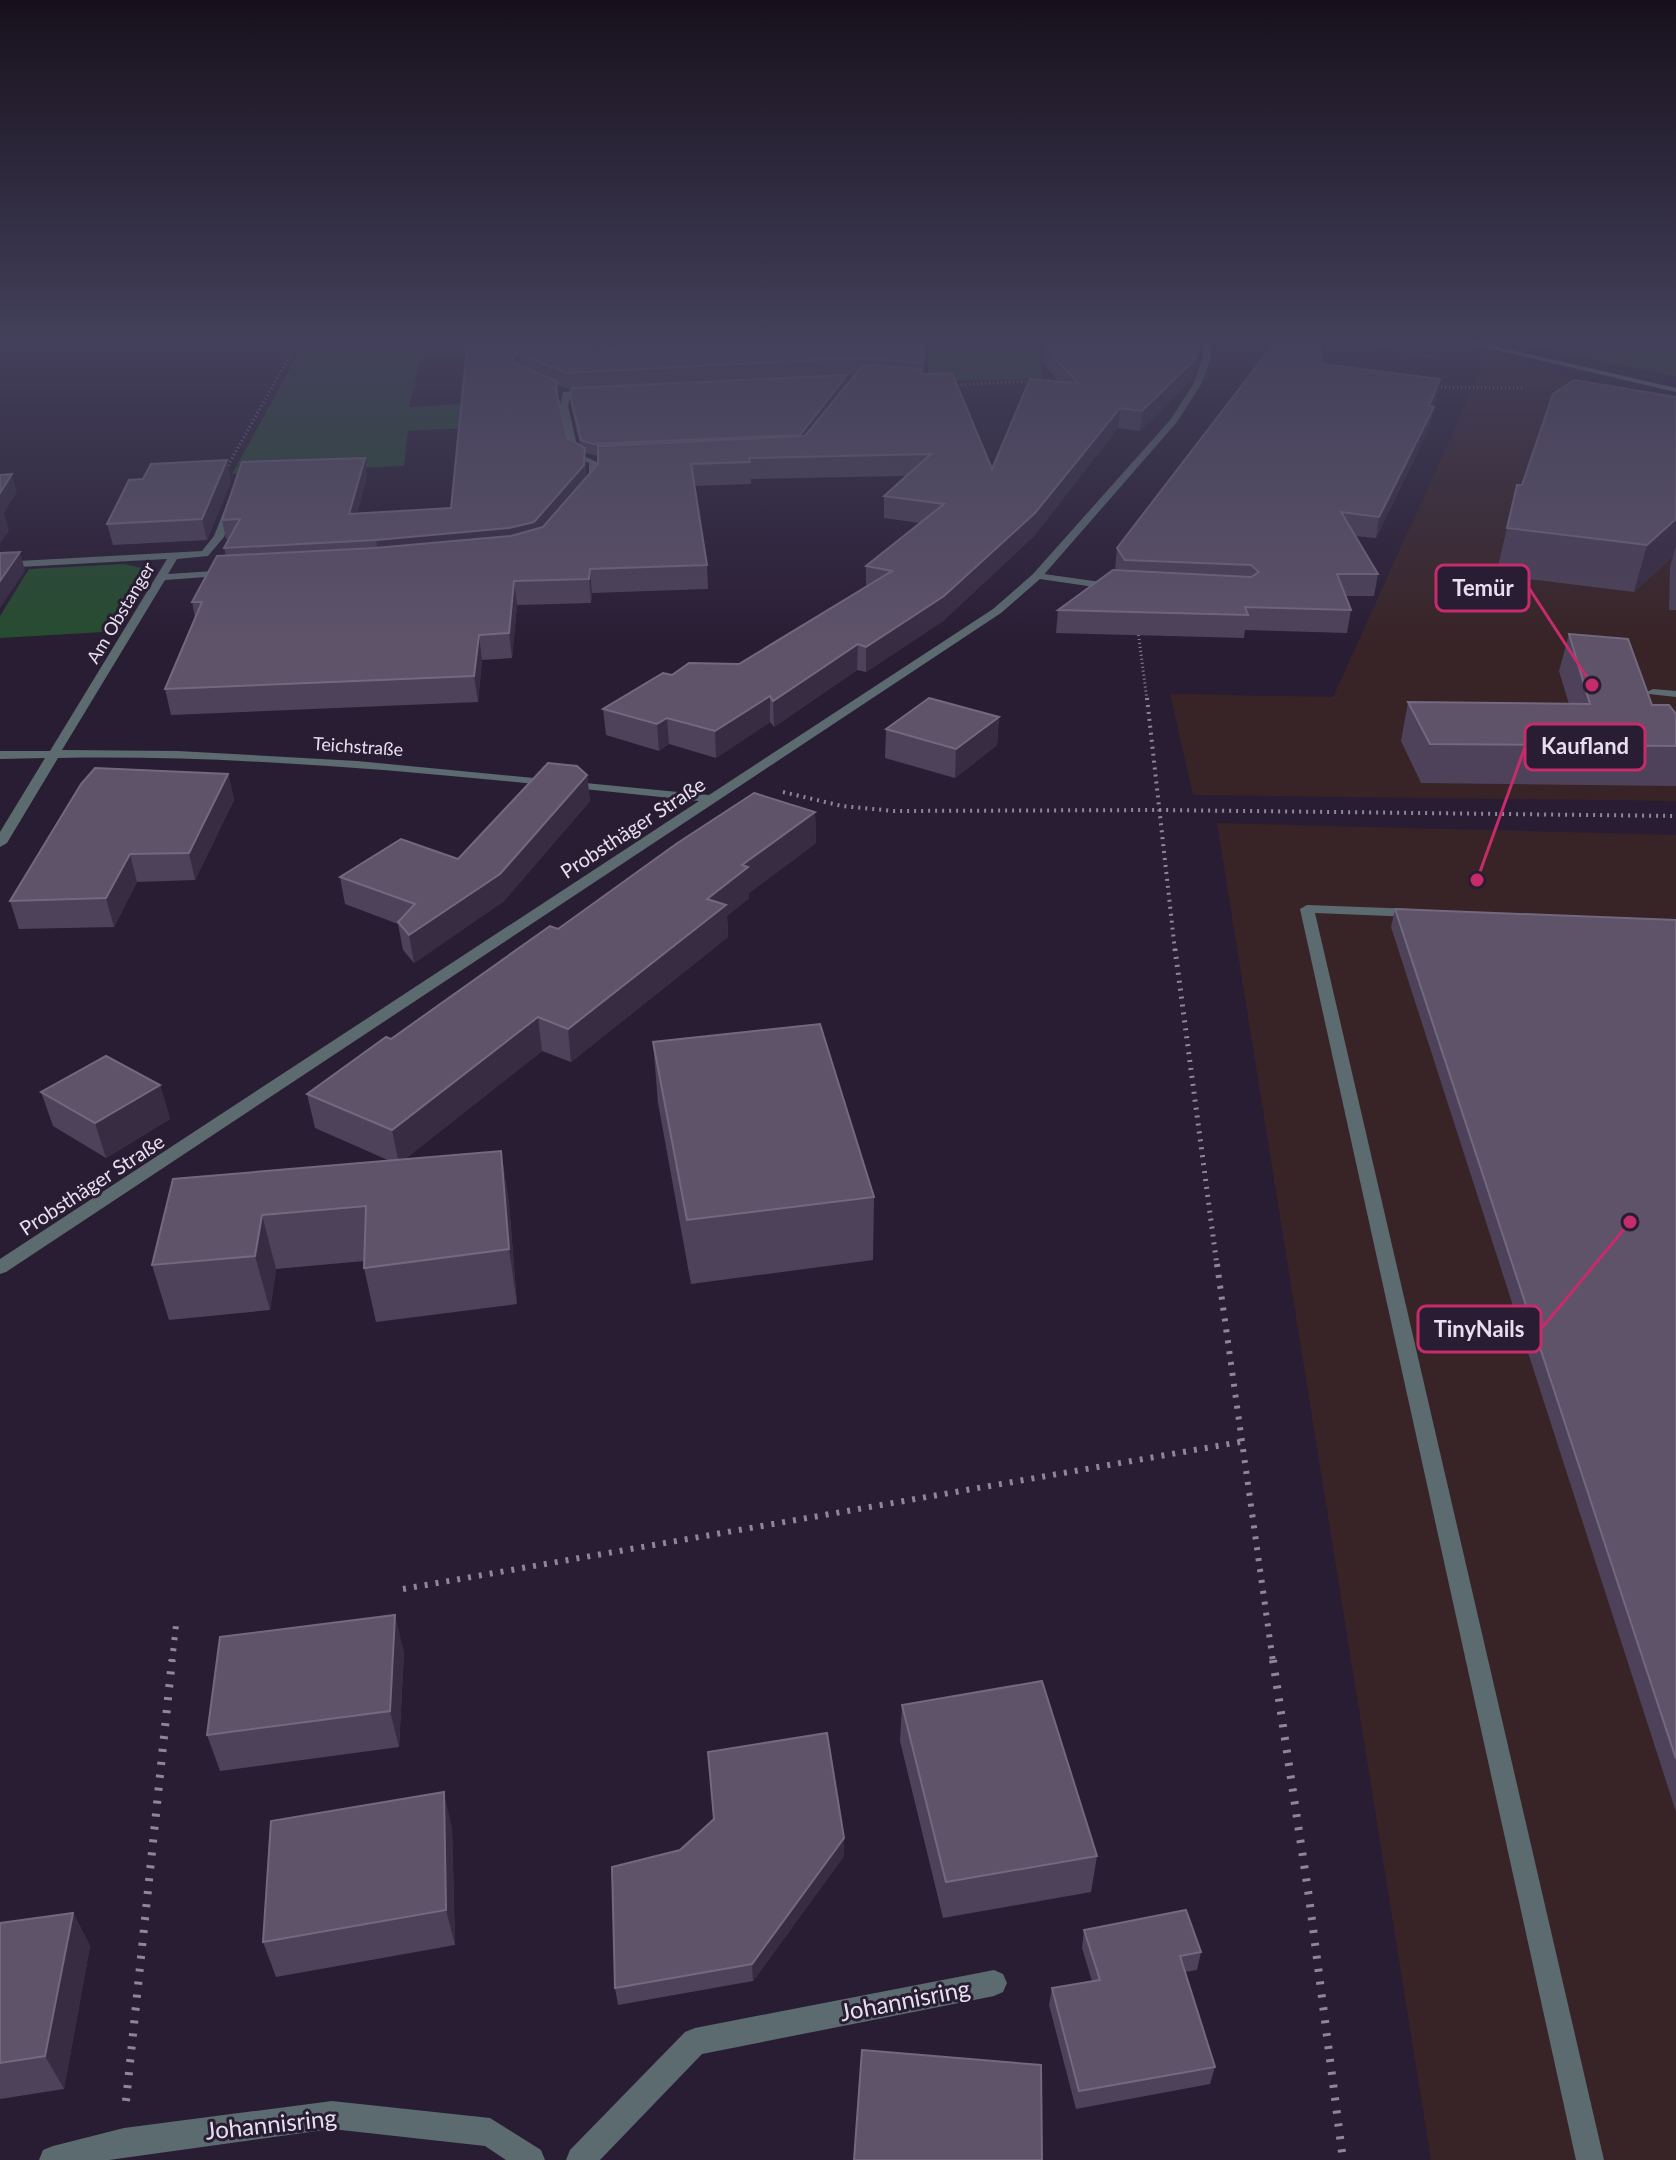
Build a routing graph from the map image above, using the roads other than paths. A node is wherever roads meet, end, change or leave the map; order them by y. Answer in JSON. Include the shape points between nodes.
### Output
{"nodes":[{"id":1,"x":572,"y":442,"type":"edge"},
{"id":2,"x":1155,"y":442,"type":"edge"},
{"id":3,"x":593,"y":462,"type":"junction"},
{"id":4,"x":608,"y":462,"type":"edge"},
{"id":5,"x":239,"y":479,"type":"edge"},
{"id":6,"x":583,"y":495,"type":"edge"},
{"id":7,"x":174,"y":556,"type":"junction"},
{"id":8,"x":0,"y":565,"type":"edge"},
{"id":9,"x":240,"y":572,"type":"edge"},
{"id":10,"x":1037,"y":576,"type":"junction"},
{"id":11,"x":163,"y":577,"type":"junction"},
{"id":12,"x":1130,"y":589,"type":"edge"},
{"id":13,"x":1653,"y":692,"type":"dead end"},
{"id":14,"x":1676,"y":694,"type":"edge"},
{"id":15,"x":55,"y":753,"type":"junction"},
{"id":16,"x":0,"y":755,"type":"edge"},
{"id":17,"x":713,"y":799,"type":"junction"},
{"id":18,"x":0,"y":843,"type":"edge"},
{"id":19,"x":1430,"y":914,"type":"edge"},
{"id":20,"x":0,"y":1268,"type":"edge"},
{"id":21,"x":994,"y":1983,"type":"dead end"},
{"id":22,"x":53,"y":2160,"type":"edge"},
{"id":23,"x":531,"y":2160,"type":"edge"},
{"id":24,"x":580,"y":2160,"type":"edge"},
{"id":25,"x":1590,"y":2160,"type":"edge"}],
"edges":[{"from":1,"to":3,"type":"street","via":[[575,455]]},
{"from":2,"to":10,"type":"street","name":"Probsthäger Straße"},
{"from":3,"to":4,"type":"street"},
{"from":3,"to":6,"type":"street","via":[[593,484]]},
{"from":5,"to":7,"type":"street","via":[[219,537],[205,554]]},
{"from":7,"to":8,"type":"street","name":"Am Obstanger"},
{"from":7,"to":11,"type":"street","name":"Am Obstanger"},
{"from":9,"to":11,"type":"street"},
{"from":10,"to":12,"type":"street"},
{"from":10,"to":17,"type":"street","name":"Probsthäger Straße","via":[[997,611]]},
{"from":11,"to":15,"type":"street","name":"Am Obstanger"},
{"from":13,"to":14,"type":"street"},
{"from":15,"to":16,"type":"street","name":"Teichstraße"},
{"from":15,"to":17,"type":"street","name":"Teichstraße","via":[[277,760]]},
{"from":15,"to":18,"type":"street"},
{"from":17,"to":20,"type":"street","name":"Probsthäger Straße"},
{"from":19,"to":25,"type":"street","via":[[1307,909]]},
{"from":21,"to":24,"type":"street","name":"Johannisring","via":[[695,2042]]},
{"from":22,"to":23,"type":"street","name":"Johannisring","via":[[124,2142],[332,2115],[490,2132]]}]}
